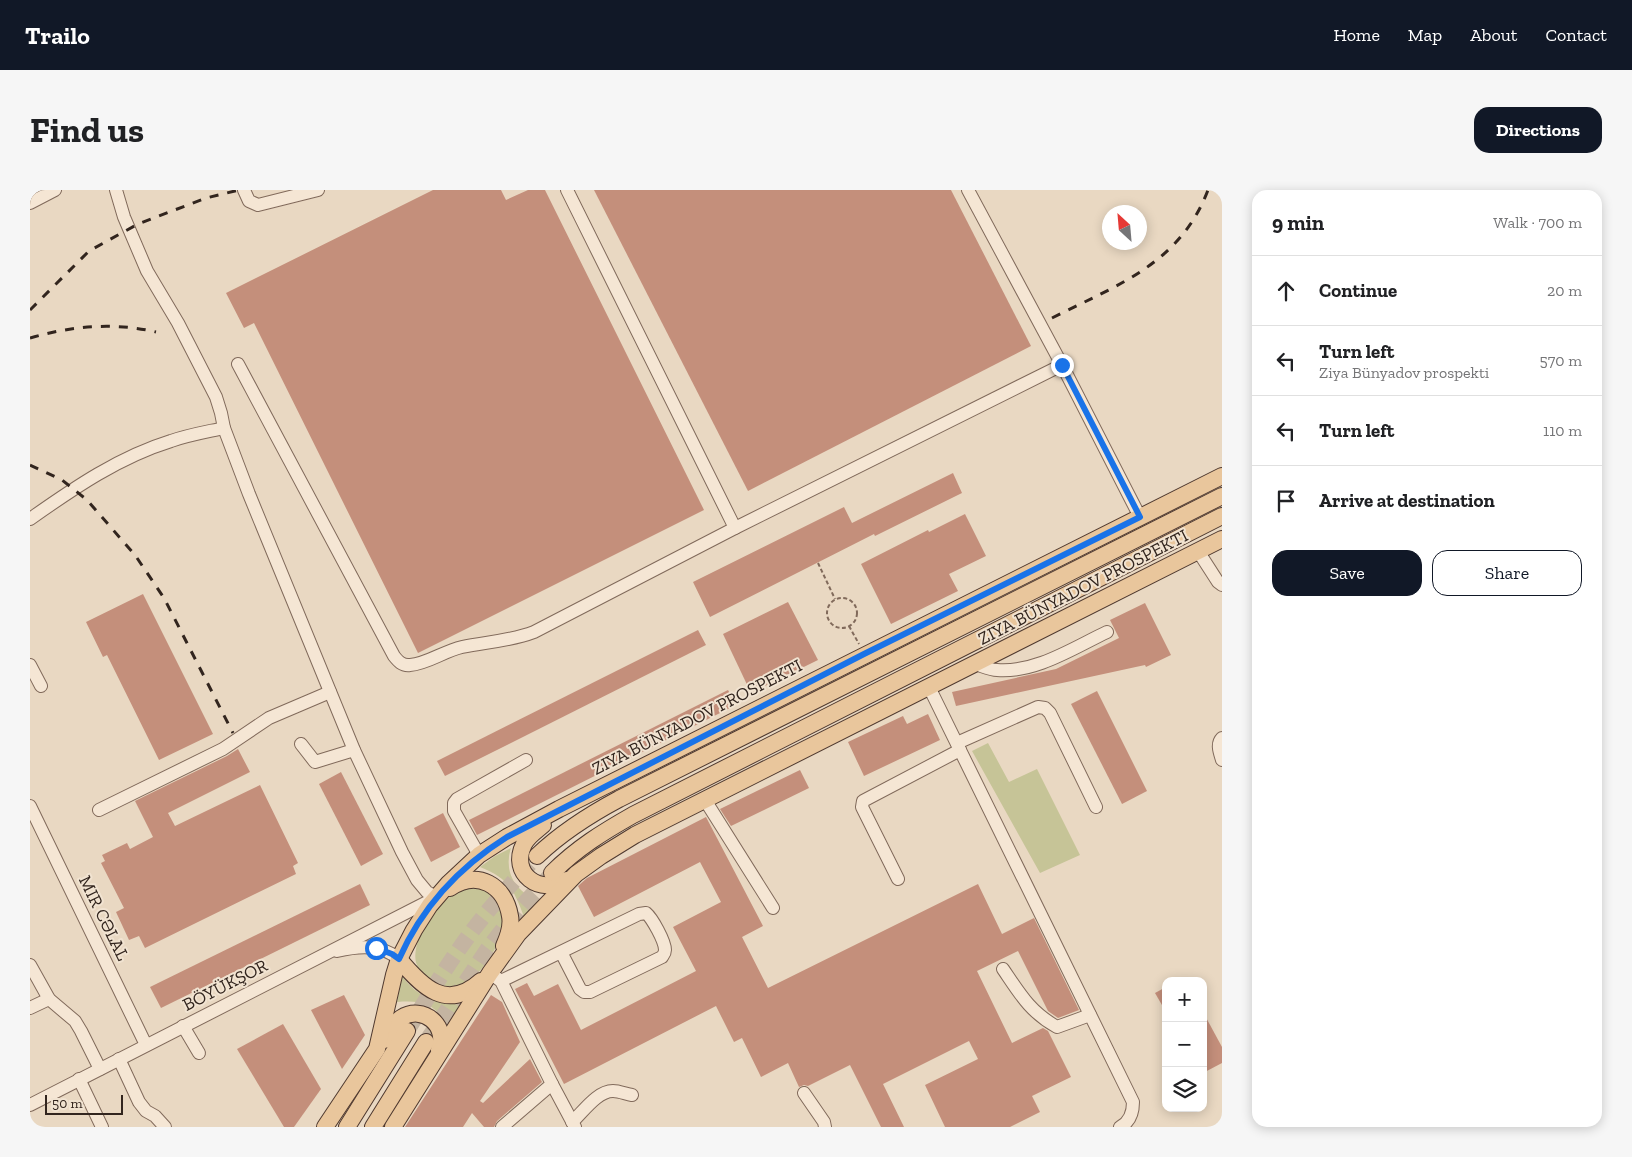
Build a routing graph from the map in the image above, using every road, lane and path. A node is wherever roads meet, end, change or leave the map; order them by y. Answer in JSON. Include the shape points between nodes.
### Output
{"nodes":[{"id":1,"x":55,"y":190,"type":"edge"},
{"id":2,"x":116,"y":190,"type":"edge"},
{"id":3,"x":244,"y":190,"type":"edge"},
{"id":4,"x":318,"y":190,"type":"edge"},
{"id":5,"x":567,"y":190,"type":"edge"},
{"id":6,"x":968,"y":190,"type":"edge"},
{"id":7,"x":30,"y":203,"type":"edge"},
{"id":8,"x":238,"y":364,"type":"dead end"},
{"id":9,"x":1062,"y":365,"type":"junction"},
{"id":10,"x":224,"y":428,"type":"junction"},
{"id":11,"x":1222,"y":476,"type":"edge"},
{"id":12,"x":1222,"y":496,"type":"edge"},
{"id":13,"x":1222,"y":516,"type":"edge"},
{"id":14,"x":1140,"y":517,"type":"junction"},
{"id":15,"x":30,"y":519,"type":"edge"},
{"id":16,"x":735,"y":528,"type":"junction"},
{"id":17,"x":1222,"y":539,"type":"edge"},
{"id":18,"x":1198,"y":551,"type":"junction"},
{"id":19,"x":818,"y":563,"type":"dead end"},
{"id":20,"x":1222,"y":585,"type":"edge"},
{"id":21,"x":835,"y":599,"type":"junction"},
{"id":22,"x":850,"y":626,"type":"junction"},
{"id":23,"x":1107,"y":632,"type":"dead end"},
{"id":24,"x":864,"y":654,"type":"junction"},
{"id":25,"x":975,"y":664,"type":"junction"},
{"id":26,"x":30,"y":665,"type":"edge"},
{"id":27,"x":41,"y":686,"type":"dead end"},
{"id":28,"x":928,"y":687,"type":"junction"},
{"id":29,"x":330,"y":692,"type":"junction"},
{"id":30,"x":1222,"y":738,"type":"edge"},
{"id":31,"x":302,"y":744,"type":"dead end"},
{"id":32,"x":958,"y":746,"type":"junction"},
{"id":33,"x":354,"y":750,"type":"junction"},
{"id":34,"x":526,"y":760,"type":"dead end"},
{"id":35,"x":1222,"y":760,"type":"edge"},
{"id":36,"x":705,"y":800,"type":"junction"},
{"id":37,"x":30,"y":806,"type":"edge"},
{"id":38,"x":1096,"y":807,"type":"dead end"},
{"id":39,"x":559,"y":809,"type":"junction"},
{"id":40,"x":99,"y":810,"type":"dead end"},
{"id":41,"x":479,"y":855,"type":"junction"},
{"id":42,"x":537,"y":856,"type":"tunnel mouth"},
{"id":43,"x":552,"y":873,"type":"tunnel mouth"},
{"id":44,"x":576,"y":874,"type":"junction"},
{"id":45,"x":898,"y":879,"type":"dead end"},
{"id":46,"x":436,"y":897,"type":"junction"},
{"id":47,"x":773,"y":908,"type":"dead end"},
{"id":48,"x":561,"y":952,"type":"junction"},
{"id":49,"x":318,"y":957,"type":"junction"},
{"id":50,"x":399,"y":959,"type":"junction"},
{"id":51,"x":30,"y":965,"type":"edge"},
{"id":52,"x":1003,"y":969,"type":"dead end"},
{"id":53,"x":495,"y":977,"type":"junction"},
{"id":54,"x":49,"y":999,"type":"junction"},
{"id":55,"x":30,"y":1008,"type":"edge"},
{"id":56,"x":1090,"y":1015,"type":"junction"},
{"id":57,"x":183,"y":1026,"type":"junction"},
{"id":58,"x":407,"y":1031,"type":"tunnel mouth"},
{"id":59,"x":426,"y":1042,"type":"tunnel mouth"},
{"id":60,"x":146,"y":1045,"type":"junction"},
{"id":61,"x":377,"y":1049,"type":"junction"},
{"id":62,"x":199,"y":1053,"type":"dead end"},
{"id":63,"x":119,"y":1059,"type":"junction"},
{"id":64,"x":434,"y":1064,"type":"junction"},
{"id":65,"x":100,"y":1069,"type":"junction"},
{"id":66,"x":79,"y":1079,"type":"junction"},
{"id":67,"x":552,"y":1084,"type":"junction"},
{"id":68,"x":804,"y":1093,"type":"dead end"},
{"id":69,"x":632,"y":1095,"type":"dead end"},
{"id":70,"x":30,"y":1104,"type":"edge"},
{"id":71,"x":574,"y":1125,"type":"edge"},
{"id":72,"x":1123,"y":1126,"type":"edge"},
{"id":73,"x":102,"y":1127,"type":"edge"},
{"id":74,"x":165,"y":1127,"type":"edge"},
{"id":75,"x":325,"y":1127,"type":"edge"},
{"id":76,"x":347,"y":1127,"type":"edge"},
{"id":77,"x":373,"y":1127,"type":"edge"},
{"id":78,"x":393,"y":1127,"type":"edge"},
{"id":79,"x":502,"y":1127,"type":"edge"},
{"id":80,"x":825,"y":1127,"type":"edge"}],
"edges":[{"from":1,"to":7,"type":"street"},
{"from":2,"to":10,"type":"street","via":[[147,271],[216,398]]},
{"from":3,"to":4,"type":"street","via":[[249,202],[258,205]]},
{"from":5,"to":16,"type":"street"},
{"from":6,"to":9,"type":"street"},
{"from":8,"to":16,"type":"street","via":[[394,656],[408,666],[461,647],[529,634]]},
{"from":9,"to":14,"type":"street"},
{"from":9,"to":16,"type":"street"},
{"from":10,"to":15,"type":"street","via":[[171,441],[121,461],[72,488]]},
{"from":10,"to":29,"type":"street"},
{"from":11,"to":14,"type":"main road","name":"ZIYA BÜNYADOV PROSPEKTI"},
{"from":12,"to":42,"type":"main road","name":"ZIYA BÜNYADOV PROSPEKTI","via":[[619,799],[573,826]]},
{"from":13,"to":43,"type":"main road","name":"ZIYA BÜNYADOV PROSPEKTI","via":[[633,815],[586,842]]},
{"from":14,"to":24,"type":"main road","name":"ZIYA BÜNYADOV PROSPEKTI"},
{"from":17,"to":18,"type":"main road","name":"ZIYA BÜNYADOV PROSPEKTI"},
{"from":18,"to":20,"type":"street"},
{"from":18,"to":25,"type":"main road","name":"ZIYA BÜNYADOV PROSPEKTI"},
{"from":19,"to":21,"type":"path"},
{"from":21,"to":22,"type":"path","via":[[847,598],[855,604],[858,614]]},
{"from":21,"to":22,"type":"path","via":[[827,609],[828,619],[840,628]]},
{"from":22,"to":24,"type":"path"},
{"from":23,"to":25,"type":"street","via":[[1040,664],[1021,669],[996,670]]},
{"from":24,"to":39,"type":"main road","name":"ZIYA BÜNYADOV PROSPEKTI"},
{"from":25,"to":28,"type":"main road","name":"ZIYA BÜNYADOV PROSPEKTI"},
{"from":26,"to":27,"type":"street"},
{"from":28,"to":32,"type":"street"},
{"from":28,"to":36,"type":"main road","name":"ZIYA BÜNYADOV PROSPEKTI"},
{"from":29,"to":33,"type":"street"},
{"from":29,"to":40,"type":"street","via":[[269,718],[223,749]]},
{"from":30,"to":35,"type":"street","via":[[1218,749]]},
{"from":31,"to":33,"type":"street","via":[[315,762]]},
{"from":32,"to":38,"type":"street","via":[[1038,707],[1044,708],[1050,713]]},
{"from":32,"to":45,"type":"street","via":[[863,800],[862,807]]},
{"from":32,"to":56,"type":"street"},
{"from":33,"to":46,"type":"street","via":[[417,880]]},
{"from":34,"to":41,"type":"street","via":[[457,799],[454,804],[454,811]]},
{"from":36,"to":44,"type":"main road","name":"ZIYA BÜNYADOV PROSPEKTI","via":[[635,835]]},
{"from":36,"to":47,"type":"street"},
{"from":37,"to":60,"type":"street","name":"MIR CƏLAL"},
{"from":39,"to":41,"type":"main road","name":"ZIYA BÜNYADOV PROSPEKTI"},
{"from":39,"to":44,"type":"main road","via":[[528,838],[521,853],[521,866],[531,879],[544,886],[561,884]]},
{"from":41,"to":46,"type":"main road","name":"ZIYA BÜNYADOV PROSPEKTI"},
{"from":44,"to":53,"type":"main road","name":"ZIYA BÜNYADOV PROSPEKTI","via":[[518,934]]},
{"from":46,"to":49,"type":"street","name":"BÖYÜKŞOR"},
{"from":46,"to":50,"type":"main road","name":"ZIYA BÜNYADOV PROSPEKTI"},
{"from":46,"to":53,"type":"main road","via":[[463,880],[472,879],[486,882],[499,891],[507,905],[511,923]]},
{"from":48,"to":48,"type":"street","via":[[646,913],[651,917],[665,952],[662,957],[590,992],[580,989]]},
{"from":48,"to":53,"type":"street"},
{"from":49,"to":50,"type":"street","via":[[368,947],[384,950]]},
{"from":49,"to":57,"type":"street","name":"BÖYÜKŞOR"},
{"from":50,"to":53,"type":"main road","via":[[425,987],[442,994],[463,993]]},
{"from":50,"to":61,"type":"main road","name":"ZIYA BÜNYADOV PROSPEKTI"},
{"from":51,"to":54,"type":"street"},
{"from":52,"to":56,"type":"street","via":[[1028,1006],[1045,1021],[1057,1027]]},
{"from":53,"to":64,"type":"main road","name":"ZIYA BÜNYADOV PROSPEKTI"},
{"from":53,"to":67,"type":"street"},
{"from":54,"to":55,"type":"street"},
{"from":54,"to":65,"type":"street","via":[[75,1022]]},
{"from":56,"to":72,"type":"street","via":[[1133,1102],[1133,1113]]},
{"from":57,"to":60,"type":"street","name":"BÖYÜKŞOR"},
{"from":57,"to":62,"type":"street"},
{"from":58,"to":76,"type":"main road"},
{"from":59,"to":77,"type":"main road"},
{"from":60,"to":63,"type":"street","name":"BÖYÜKŞOR"},
{"from":61,"to":64,"type":"main road","via":[[401,1018],[416,1014],[426,1016],[437,1024],[443,1037]]},
{"from":61,"to":75,"type":"main road","name":"ZIYA BÜNYADOV PROSPEKTI"},
{"from":63,"to":65,"type":"street","name":"BÖYÜKŞOR"},
{"from":63,"to":74,"type":"street","via":[[139,1102]]},
{"from":64,"to":78,"type":"main road","name":"ZIYA BÜNYADOV PROSPEKTI"},
{"from":65,"to":66,"type":"street","name":"BÖYÜKŞOR"},
{"from":66,"to":70,"type":"street","name":"BÖYÜKŞOR"},
{"from":66,"to":73,"type":"street"},
{"from":67,"to":71,"type":"street"},
{"from":67,"to":79,"type":"street"},
{"from":68,"to":80,"type":"street"},
{"from":69,"to":71,"type":"street","via":[[606,1092]]}]}
